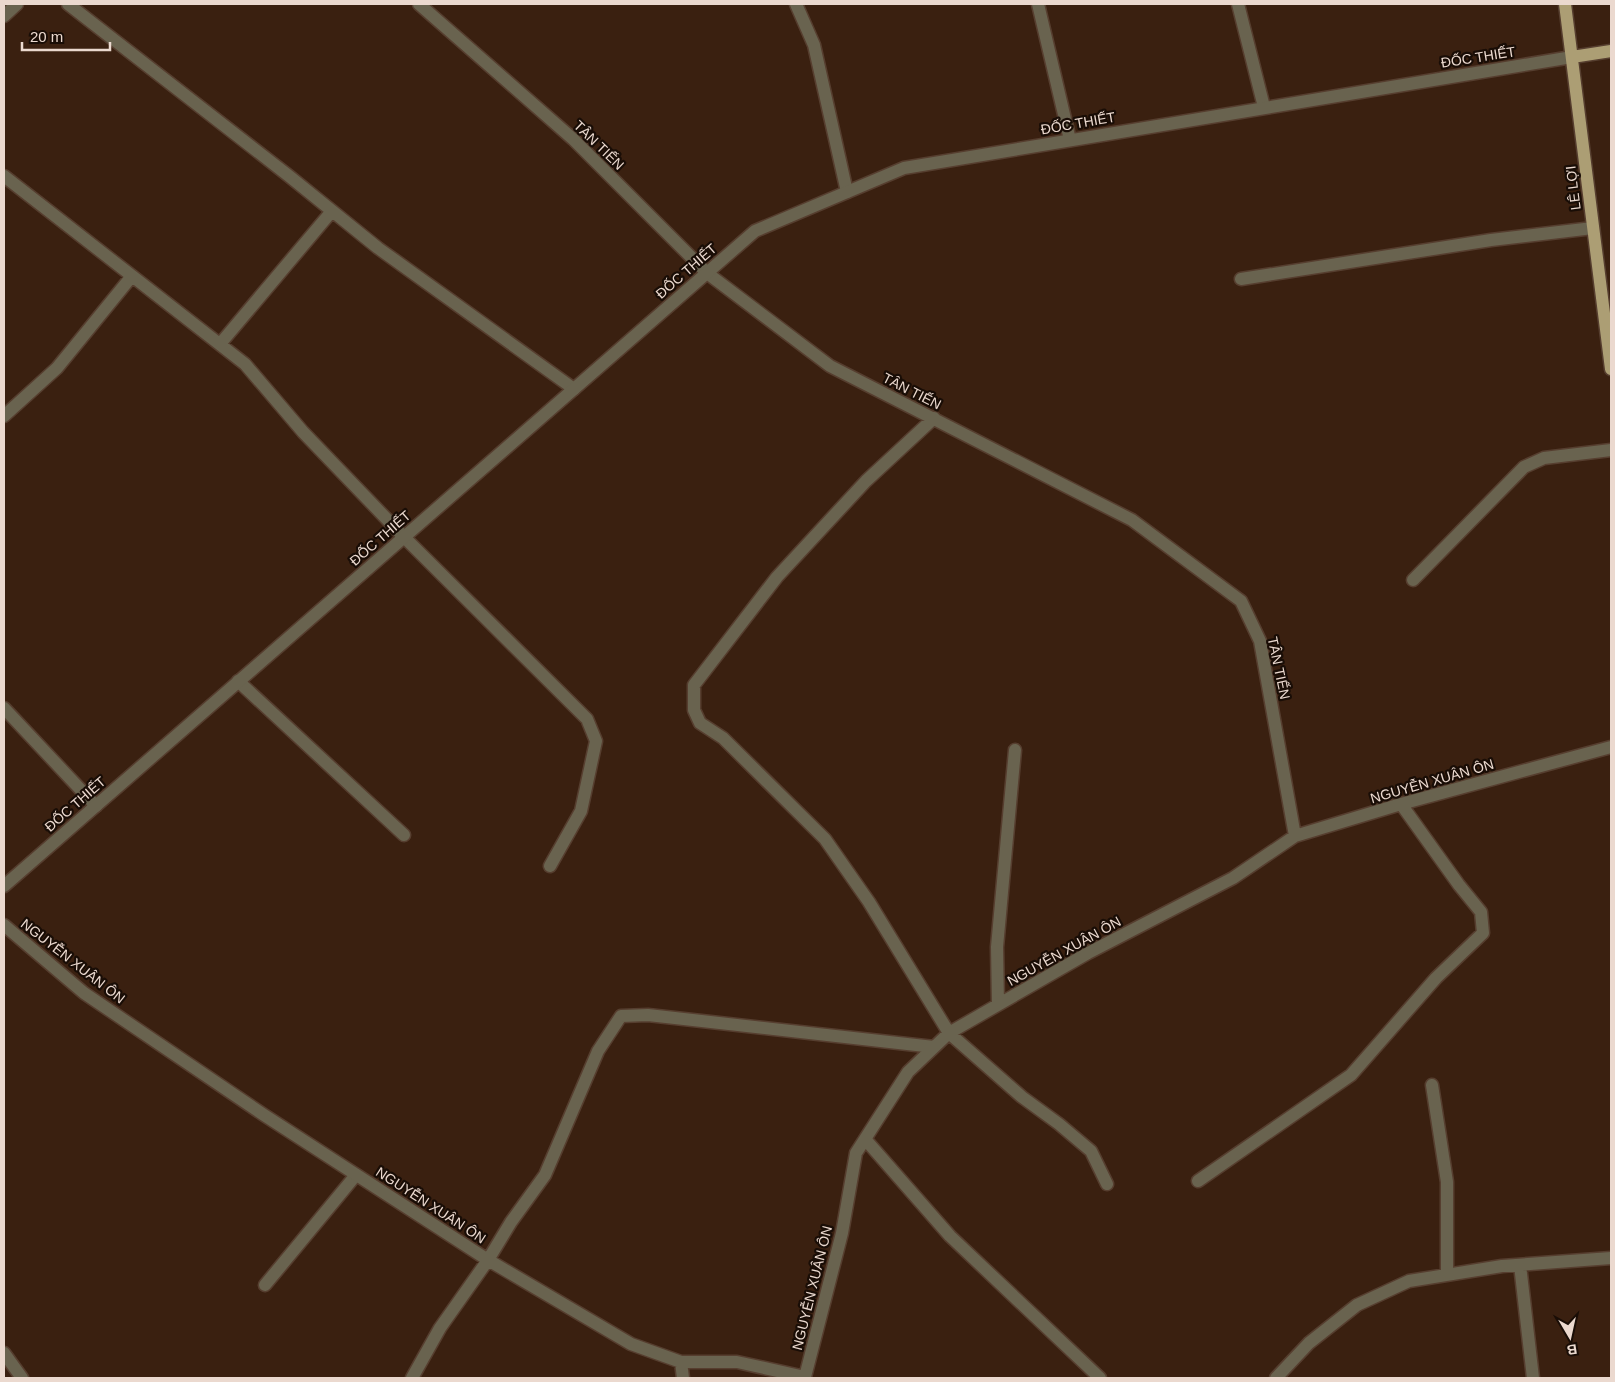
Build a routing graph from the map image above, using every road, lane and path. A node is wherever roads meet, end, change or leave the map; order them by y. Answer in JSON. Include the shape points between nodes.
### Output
{"nodes":[{"id":1,"x":17,"y":4,"type":"edge"},
{"id":2,"x":68,"y":4,"type":"edge"},
{"id":3,"x":419,"y":4,"type":"edge"},
{"id":4,"x":796,"y":4,"type":"edge"},
{"id":5,"x":1038,"y":4,"type":"edge"},
{"id":6,"x":1238,"y":4,"type":"edge"},
{"id":7,"x":1566,"y":4,"type":"edge"},
{"id":8,"x":4,"y":16,"type":"edge"},
{"id":9,"x":1611,"y":51,"type":"edge"},
{"id":10,"x":1572,"y":57,"type":"junction"},
{"id":11,"x":1264,"y":108,"type":"junction"},
{"id":12,"x":1070,"y":140,"type":"junction"},
{"id":13,"x":4,"y":176,"type":"edge"},
{"id":14,"x":847,"y":192,"type":"junction"},
{"id":15,"x":332,"y":211,"type":"junction"},
{"id":16,"x":1593,"y":228,"type":"junction"},
{"id":17,"x":707,"y":273,"type":"junction"},
{"id":18,"x":132,"y":276,"type":"junction"},
{"id":19,"x":1241,"y":279,"type":"dead end"},
{"id":20,"x":220,"y":344,"type":"junction"},
{"id":21,"x":1611,"y":369,"type":"edge"},
{"id":22,"x":574,"y":389,"type":"junction"},
{"id":23,"x":4,"y":416,"type":"edge"},
{"id":24,"x":934,"y":418,"type":"junction"},
{"id":25,"x":1611,"y":450,"type":"edge"},
{"id":26,"x":404,"y":537,"type":"junction"},
{"id":27,"x":1413,"y":580,"type":"dead end"},
{"id":28,"x":238,"y":682,"type":"junction"},
{"id":29,"x":4,"y":708,"type":"edge"},
{"id":30,"x":1611,"y":747,"type":"edge"},
{"id":31,"x":1015,"y":750,"type":"dead end"},
{"id":32,"x":1402,"y":804,"type":"junction"},
{"id":33,"x":96,"y":806,"type":"junction"},
{"id":34,"x":404,"y":835,"type":"dead end"},
{"id":35,"x":1295,"y":836,"type":"junction"},
{"id":36,"x":550,"y":866,"type":"dead end"},
{"id":37,"x":4,"y":886,"type":"edge"},
{"id":38,"x":4,"y":925,"type":"edge"},
{"id":39,"x":998,"y":1004,"type":"junction"},
{"id":40,"x":949,"y":1033,"type":"junction"},
{"id":41,"x":934,"y":1048,"type":"junction"},
{"id":42,"x":1432,"y":1086,"type":"dead end"},
{"id":43,"x":865,"y":1139,"type":"junction"},
{"id":44,"x":356,"y":1175,"type":"junction"},
{"id":45,"x":1198,"y":1181,"type":"dead end"},
{"id":46,"x":1108,"y":1184,"type":"dead end"},
{"id":47,"x":1611,"y":1258,"type":"edge"},
{"id":48,"x":488,"y":1260,"type":"junction"},
{"id":49,"x":1520,"y":1265,"type":"junction"},
{"id":50,"x":1447,"y":1275,"type":"junction"},
{"id":51,"x":265,"y":1285,"type":"dead end"},
{"id":52,"x":4,"y":1353,"type":"edge"},
{"id":53,"x":681,"y":1362,"type":"junction"},
{"id":54,"x":22,"y":1378,"type":"edge"},
{"id":55,"x":412,"y":1378,"type":"edge"},
{"id":56,"x":683,"y":1378,"type":"edge"},
{"id":57,"x":805,"y":1378,"type":"edge"},
{"id":58,"x":1100,"y":1378,"type":"edge"},
{"id":59,"x":1276,"y":1378,"type":"edge"},
{"id":60,"x":1532,"y":1378,"type":"edge"}],
"edges":[{"from":1,"to":8,"type":"street"},
{"from":2,"to":15,"type":"street"},
{"from":3,"to":17,"type":"street","name":"TÂN TIẾN","via":[[574,139]]},
{"from":4,"to":14,"type":"street","via":[[814,45]]},
{"from":5,"to":12,"type":"street"},
{"from":6,"to":11,"type":"street"},
{"from":7,"to":10,"type":"main road","name":"LÊ LỢI"},
{"from":9,"to":10,"type":"main road"},
{"from":10,"to":11,"type":"street","name":"ĐỐC THIẾT"},
{"from":10,"to":16,"type":"main road","name":"LÊ LỢI"},
{"from":11,"to":12,"type":"street","name":"ĐỐC THIẾT"},
{"from":12,"to":14,"type":"street","name":"ĐỐC THIẾT","via":[[904,168]]},
{"from":13,"to":18,"type":"street"},
{"from":14,"to":17,"type":"street","name":"ĐỐC THIẾT","via":[[755,231]]},
{"from":15,"to":20,"type":"street"},
{"from":15,"to":22,"type":"street","via":[[378,248]]},
{"from":16,"to":19,"type":"street","via":[[1491,240]]},
{"from":16,"to":21,"type":"main road","name":"LÊ LỢI"},
{"from":17,"to":22,"type":"street","name":"ĐỐC THIẾT"},
{"from":17,"to":24,"type":"street","name":"TÂN TIẾN","via":[[830,366]]},
{"from":18,"to":20,"type":"street"},
{"from":18,"to":23,"type":"street","via":[[56,368]]},
{"from":20,"to":26,"type":"street","via":[[245,364],[303,432]]},
{"from":22,"to":26,"type":"street","name":"ĐỐC THIẾT"},
{"from":24,"to":35,"type":"street","name":"TÂN TIẾN","via":[[1132,520],[1241,601],[1260,641]]},
{"from":24,"to":40,"type":"street","via":[[866,481],[777,577],[694,685],[694,710],[700,723],[722,738],[825,839],[869,902]]},
{"from":25,"to":27,"type":"street","via":[[1544,458],[1524,467]]},
{"from":26,"to":28,"type":"street","name":"ĐỐC THIẾT"},
{"from":26,"to":36,"type":"street","via":[[587,719],[596,741],[582,811]]},
{"from":28,"to":33,"type":"street","name":"ĐỐC THIẾT"},
{"from":28,"to":34,"type":"street"},
{"from":29,"to":33,"type":"street"},
{"from":30,"to":32,"type":"street","name":"NGUYỄN XUÂN ÔN"},
{"from":31,"to":39,"type":"street","via":[[997,947]]},
{"from":32,"to":35,"type":"street","name":"NGUYỄN XUÂN ÔN"},
{"from":32,"to":45,"type":"street","via":[[1481,912],[1483,933],[1436,978],[1350,1075]]},
{"from":33,"to":37,"type":"street","name":"ĐỐC THIẾT"},
{"from":35,"to":39,"type":"street","name":"NGUYỄN XUÂN ÔN","via":[[1233,878]]},
{"from":38,"to":44,"type":"street","name":"NGUYỄN XUÂN ÔN","via":[[84,993]]},
{"from":39,"to":40,"type":"street","name":"NGUYỄN XUÂN ÔN"},
{"from":40,"to":41,"type":"street","name":"NGUYỄN XUÂN ÔN"},
{"from":40,"to":46,"type":"street","via":[[1022,1097],[1091,1151]]},
{"from":41,"to":43,"type":"street","name":"NGUYỄN XUÂN ÔN","via":[[908,1072]]},
{"from":41,"to":48,"type":"street","via":[[648,1015],[621,1016],[598,1051],[545,1175],[510,1222]]},
{"from":42,"to":50,"type":"street","via":[[1447,1182]]},
{"from":43,"to":57,"type":"street","name":"NGUYỄN XUÂN ÔN","via":[[856,1153],[842,1233]]},
{"from":43,"to":58,"type":"street","via":[[950,1236]]},
{"from":44,"to":48,"type":"street","name":"NGUYỄN XUÂN ÔN"},
{"from":44,"to":51,"type":"street"},
{"from":47,"to":49,"type":"street"},
{"from":48,"to":53,"type":"street","name":"NGUYỄN XUÂN ÔN","via":[[631,1344]]},
{"from":48,"to":55,"type":"street","via":[[440,1328]]},
{"from":49,"to":50,"type":"street"},
{"from":49,"to":60,"type":"street"},
{"from":50,"to":59,"type":"street","via":[[1409,1281],[1357,1305],[1308,1343]]},
{"from":52,"to":54,"type":"street"},
{"from":53,"to":56,"type":"street"},
{"from":53,"to":57,"type":"street","name":"NGUYỄN XUÂN ÔN","via":[[737,1362]]}]}
